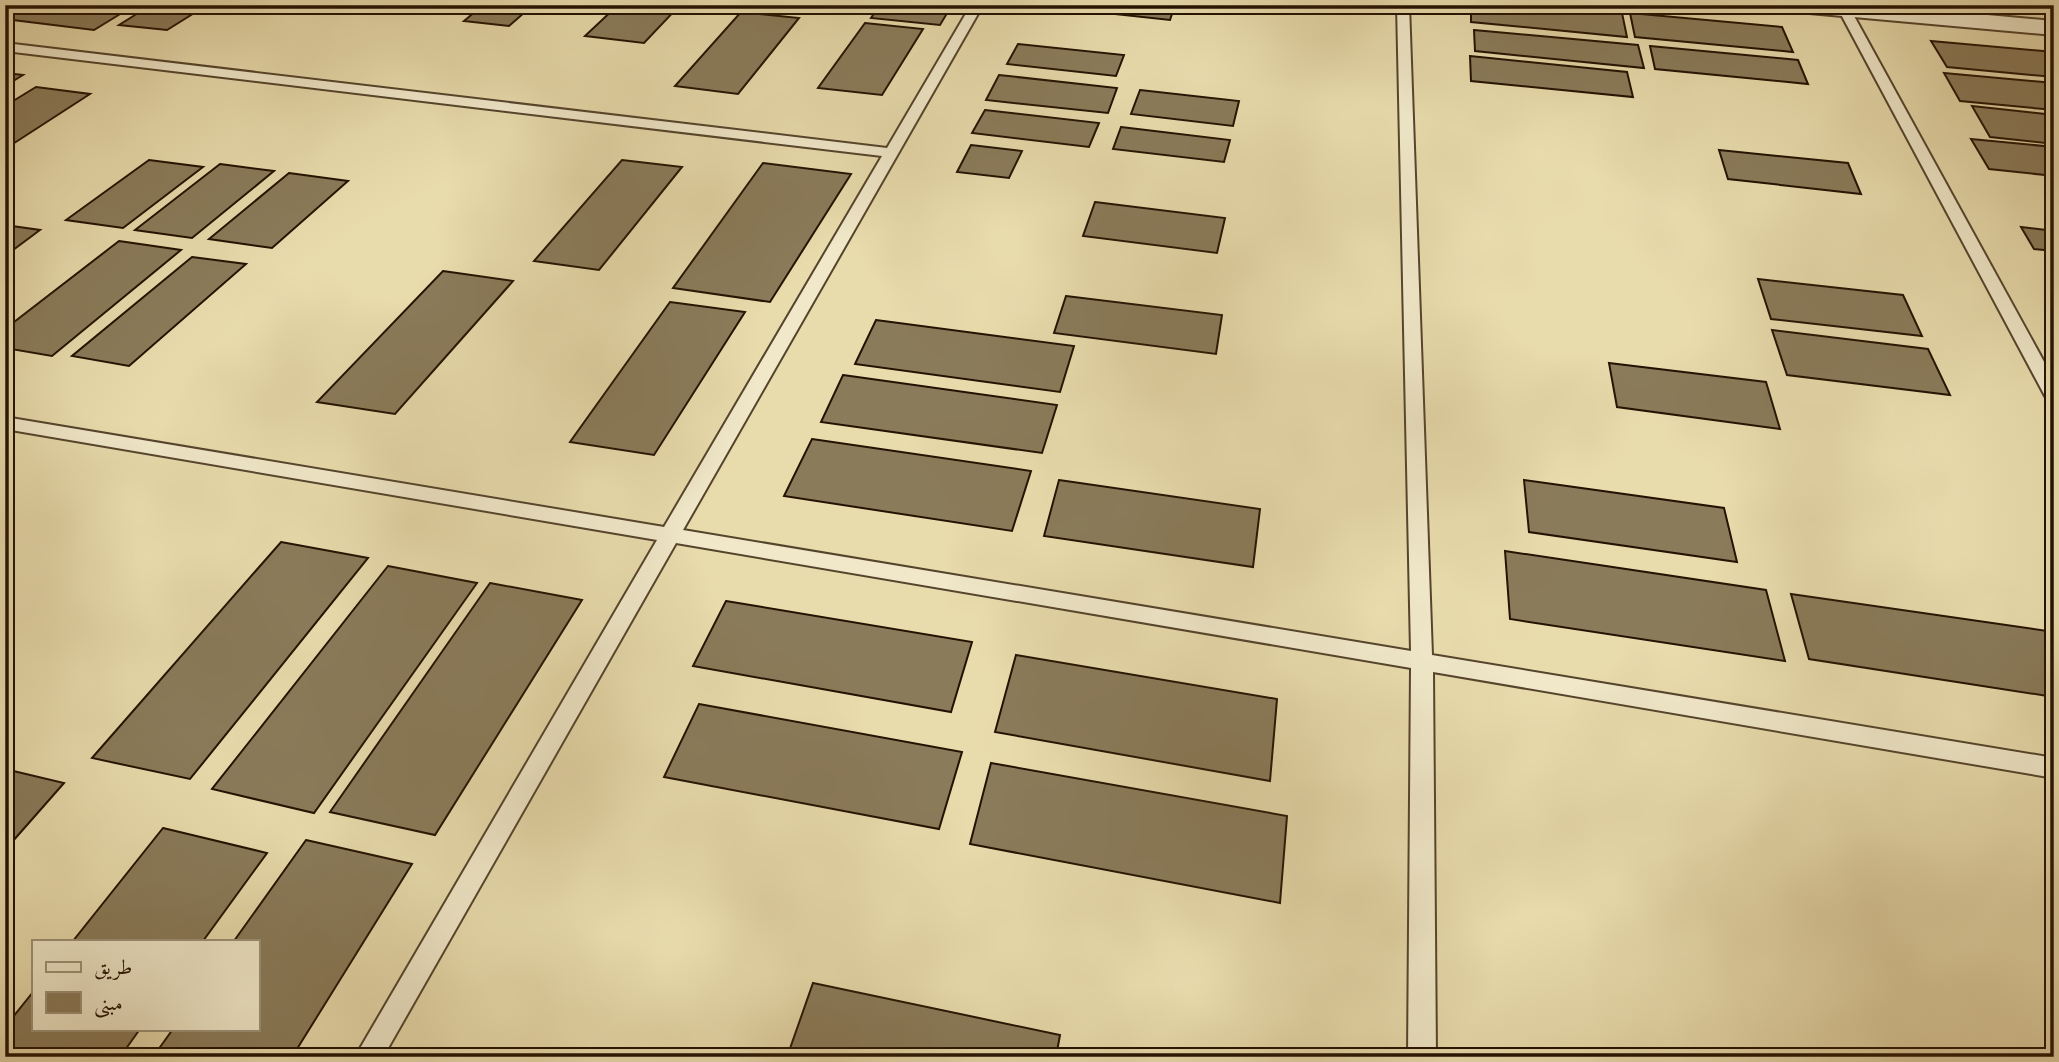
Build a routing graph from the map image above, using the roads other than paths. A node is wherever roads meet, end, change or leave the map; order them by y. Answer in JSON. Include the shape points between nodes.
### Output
{"nodes":[{"id":1,"x":977,"y":5,"type":"edge"},
{"id":2,"x":1403,"y":5,"type":"edge"},
{"id":3,"x":1798,"y":5,"type":"edge"},
{"id":4,"x":1843,"y":7,"type":"edge"},
{"id":5,"x":2054,"y":28,"type":"edge"},
{"id":6,"x":5,"y":47,"type":"edge"},
{"id":7,"x":891,"y":153,"type":"junction"},
{"id":8,"x":2054,"y":396,"type":"edge"},
{"id":9,"x":5,"y":423,"type":"edge"},
{"id":10,"x":670,"y":535,"type":"junction"},
{"id":11,"x":1422,"y":662,"type":"junction"},
{"id":12,"x":2054,"y":768,"type":"edge"},
{"id":13,"x":368,"y":1057,"type":"edge"},
{"id":14,"x":1422,"y":1057,"type":"edge"}],
"edges":[{"from":1,"to":7,"type":"lane"},
{"from":2,"to":11,"type":"lane"},
{"from":3,"to":4,"type":"street"},
{"from":4,"to":5,"type":"street"},
{"from":4,"to":8,"type":"lane"},
{"from":6,"to":7,"type":"lane"},
{"from":7,"to":10,"type":"lane"},
{"from":9,"to":10,"type":"lane"},
{"from":10,"to":11,"type":"lane"},
{"from":10,"to":13,"type":"lane"},
{"from":11,"to":12,"type":"lane"},
{"from":11,"to":14,"type":"lane"}]}
